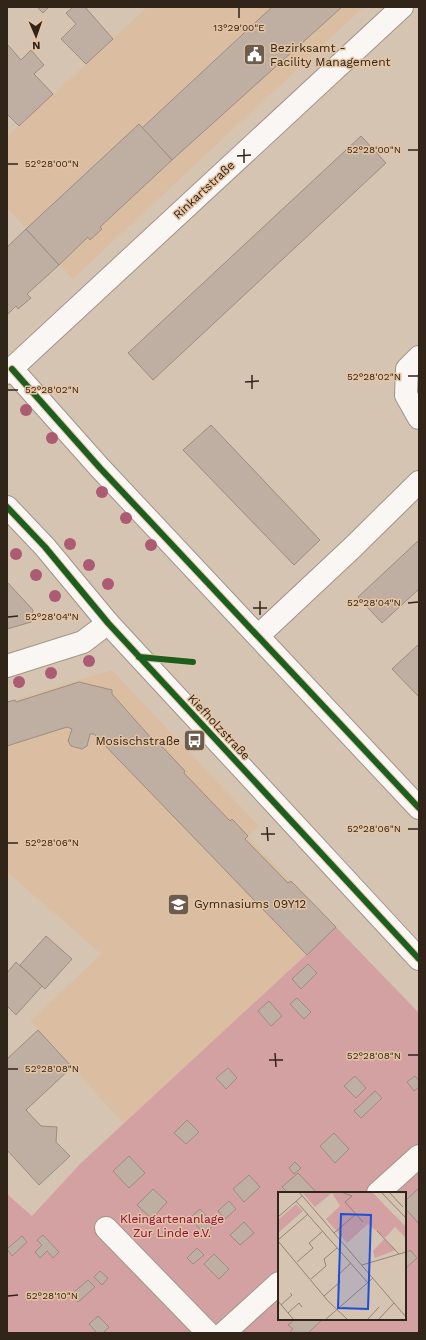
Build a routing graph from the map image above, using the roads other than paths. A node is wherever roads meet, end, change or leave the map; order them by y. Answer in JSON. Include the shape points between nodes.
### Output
{"nodes":[{"id":1,"x":402,"y":7,"type":"edge"},
{"id":2,"x":419,"y":358,"type":"edge"},
{"id":3,"x":9,"y":371,"type":"edge"},
{"id":4,"x":419,"y":418,"type":"edge"},
{"id":5,"x":419,"y":482,"type":"edge"},
{"id":6,"x":7,"y":507,"type":"edge"},
{"id":7,"x":108,"y":623,"type":"junction"},
{"id":8,"x":258,"y":636,"type":"junction"},
{"id":9,"x":7,"y":666,"type":"edge"},
{"id":10,"x":419,"y":808,"type":"edge"},
{"id":11,"x":419,"y":959,"type":"edge"},
{"id":12,"x":419,"y":1156,"type":"edge"},
{"id":13,"x":379,"y":1192,"type":"edge"},
{"id":14,"x":106,"y":1228,"type":"dead end"},
{"id":15,"x":278,"y":1284,"type":"edge"},
{"id":16,"x":208,"y":1333,"type":"edge"},
{"id":17,"x":224,"y":1333,"type":"edge"}],
"edges":[{"from":1,"to":3,"type":"street","name":"Rinkartstraße"},
{"from":2,"to":4,"type":"street","via":[[406,369],[406,395]]},
{"from":3,"to":8,"type":"street"},
{"from":5,"to":8,"type":"street"},
{"from":6,"to":7,"type":"street","name":"Kiefholzstraße","via":[[45,547]]},
{"from":7,"to":9,"type":"street","via":[[83,642]]},
{"from":7,"to":11,"type":"street","name":"Kiefholzstraße"},
{"from":8,"to":10,"type":"street"},
{"from":12,"to":13,"type":"street"},
{"from":14,"to":16,"type":"street"},
{"from":15,"to":17,"type":"street"}]}
